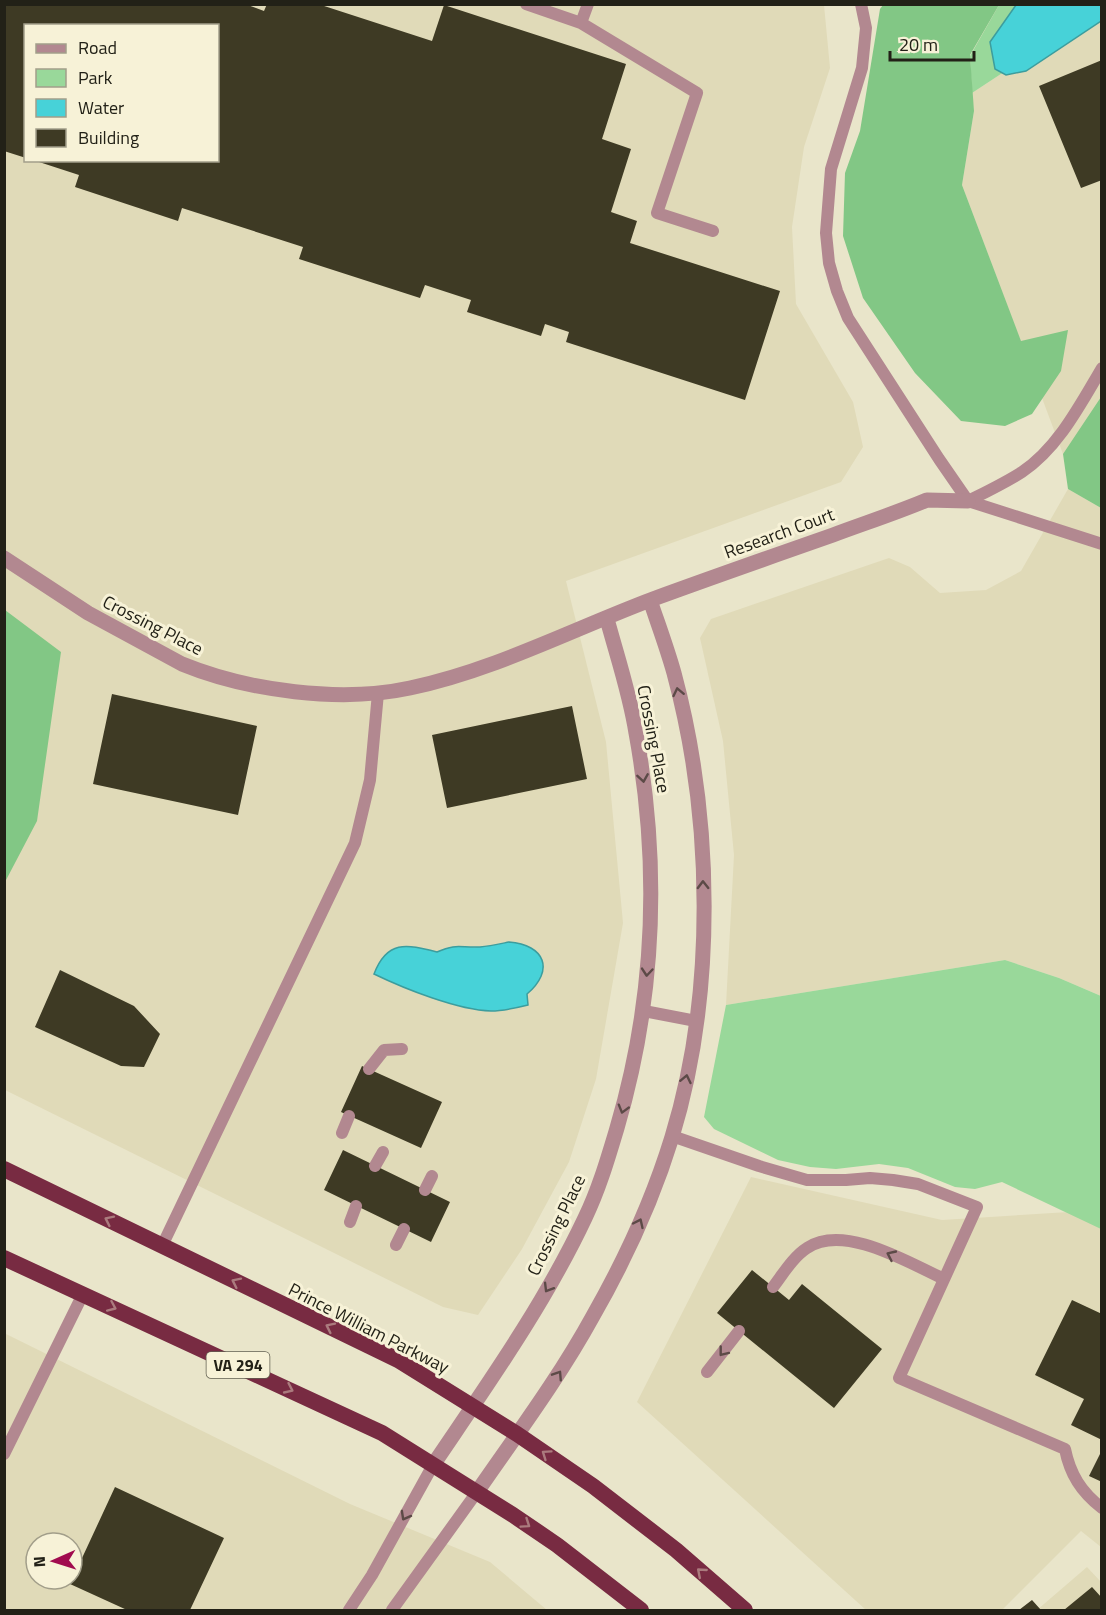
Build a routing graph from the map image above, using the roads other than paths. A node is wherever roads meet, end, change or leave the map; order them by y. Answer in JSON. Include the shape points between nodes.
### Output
{"nodes":[{"id":1,"x":526,"y":4,"type":"edge"},
{"id":2,"x":588,"y":4,"type":"edge"},
{"id":3,"x":861,"y":4,"type":"edge"},
{"id":4,"x":581,"y":23,"type":"junction"},
{"id":5,"x":713,"y":231,"type":"dead end"},
{"id":6,"x":1101,"y":368,"type":"edge"},
{"id":7,"x":968,"y":501,"type":"junction"},
{"id":8,"x":1101,"y":544,"type":"edge"},
{"id":9,"x":4,"y":558,"type":"edge"},
{"id":10,"x":650,"y":600,"type":"junction"},
{"id":11,"x":606,"y":619,"type":"junction"},
{"id":12,"x":378,"y":693,"type":"junction"},
{"id":13,"x":644,"y":1011,"type":"junction"},
{"id":14,"x":696,"y":1022,"type":"junction"},
{"id":15,"x":402,"y":1049,"type":"dead end"},
{"id":16,"x":369,"y":1069,"type":"dead end"},
{"id":17,"x":349,"y":1116,"type":"dead end"},
{"id":18,"x":342,"y":1133,"type":"dead end"},
{"id":19,"x":672,"y":1136,"type":"junction"},
{"id":20,"x":383,"y":1152,"type":"dead end"},
{"id":21,"x":375,"y":1166,"type":"dead end"},
{"id":22,"x":4,"y":1169,"type":"edge"},
{"id":23,"x":432,"y":1176,"type":"dead end"},
{"id":24,"x":425,"y":1190,"type":"dead end"},
{"id":25,"x":356,"y":1206,"type":"dead end"},
{"id":26,"x":350,"y":1222,"type":"dead end"},
{"id":27,"x":404,"y":1229,"type":"dead end"},
{"id":28,"x":396,"y":1245,"type":"dead end"},
{"id":29,"x":162,"y":1246,"type":"junction"},
{"id":30,"x":4,"y":1258,"type":"edge"},
{"id":31,"x":944,"y":1279,"type":"junction"},
{"id":32,"x":773,"y":1287,"type":"dead end"},
{"id":33,"x":83,"y":1294,"type":"junction"},
{"id":34,"x":739,"y":1331,"type":"dead end"},
{"id":35,"x":707,"y":1372,"type":"dead end"},
{"id":36,"x":473,"y":1406,"type":"junction"},
{"id":37,"x":517,"y":1434,"type":"junction"},
{"id":38,"x":4,"y":1454,"type":"edge"},
{"id":39,"x":433,"y":1465,"type":"junction"},
{"id":40,"x":477,"y":1492,"type":"junction"},
{"id":41,"x":1101,"y":1508,"type":"edge"},
{"id":42,"x":349,"y":1611,"type":"edge"},
{"id":43,"x":392,"y":1611,"type":"edge"},
{"id":44,"x":641,"y":1611,"type":"edge"},
{"id":45,"x":745,"y":1611,"type":"edge"}],
"edges":[{"from":1,"to":4,"type":"lane"},
{"from":2,"to":4,"type":"lane"},
{"from":3,"to":7,"type":"lane","via":[[866,28],[862,68],[831,169],[826,233],[829,262],[848,318]]},
{"from":4,"to":5,"type":"lane","via":[[697,93],[657,213]]},
{"from":6,"to":7,"type":"lane","via":[[1053,443],[1023,471]]},
{"from":7,"to":8,"type":"lane"},
{"from":7,"to":10,"type":"street","name":"Research Court","via":[[927,500]]},
{"from":9,"to":12,"type":"street","name":"Crossing Place","via":[[88,613],[198,671],[284,690]]},
{"from":10,"to":11,"type":"street","name":"Research Court"},
{"from":14,"to":10,"type":"street","name":"Crossing Place","one_way":true,"via":[[704,933],[699,801],[674,674]]},
{"from":11,"to":12,"type":"street","name":"Crossing Place","via":[[449,678]]},
{"from":11,"to":13,"type":"street","name":"Crossing Place","one_way":true,"via":[[636,730],[649,821],[651,926]]},
{"from":12,"to":29,"type":"lane","via":[[370,780],[355,843]]},
{"from":13,"to":14,"type":"lane"},
{"from":13,"to":36,"type":"street","name":"Crossing Place","one_way":true,"via":[[636,1058],[596,1194],[557,1272]]},
{"from":19,"to":14,"type":"street","name":"Crossing Place","one_way":true},
{"from":15,"to":16,"type":"lane","via":[[384,1050]]},
{"from":17,"to":18,"type":"lane"},
{"from":19,"to":31,"type":"lane","via":[[807,1179],[870,1178],[918,1184],[977,1207]]},
{"from":37,"to":19,"type":"street","name":"Crossing Place","one_way":true,"via":[[594,1316],[641,1218]]},
{"from":20,"to":21,"type":"lane"},
{"from":29,"to":22,"type":"highway","name":"Prince William Parkway","one_way":true},
{"from":23,"to":24,"type":"lane"},
{"from":25,"to":26,"type":"lane"},
{"from":27,"to":28,"type":"lane"},
{"from":36,"to":29,"type":"highway","name":"Prince William Parkway","one_way":true,"via":[[398,1360]]},
{"from":30,"to":33,"type":"highway","number":"VA 294"},
{"from":31,"to":32,"type":"lane","one_way":true,"via":[[871,1246],[847,1240],[809,1247]]},
{"from":31,"to":41,"type":"lane","via":[[899,1378],[1065,1449],[1073,1477]]},
{"from":33,"to":38,"type":"lane"},
{"from":33,"to":39,"type":"highway","number":"VA 294","one_way":true,"via":[[374,1429]]},
{"from":34,"to":35,"type":"lane","one_way":true},
{"from":36,"to":37,"type":"highway","name":"Prince William Parkway"},
{"from":36,"to":39,"type":"street","name":"Crossing Place"},
{"from":37,"to":40,"type":"street","name":"Crossing Place"},
{"from":45,"to":37,"type":"highway","name":"Prince William Parkway","one_way":true,"via":[[676,1550]]},
{"from":39,"to":40,"type":"highway","number":"VA 294"},
{"from":39,"to":42,"type":"lane","one_way":true},
{"from":40,"to":43,"type":"lane"},
{"from":40,"to":44,"type":"highway","number":"VA 294","one_way":true,"via":[[557,1545]]}]}
